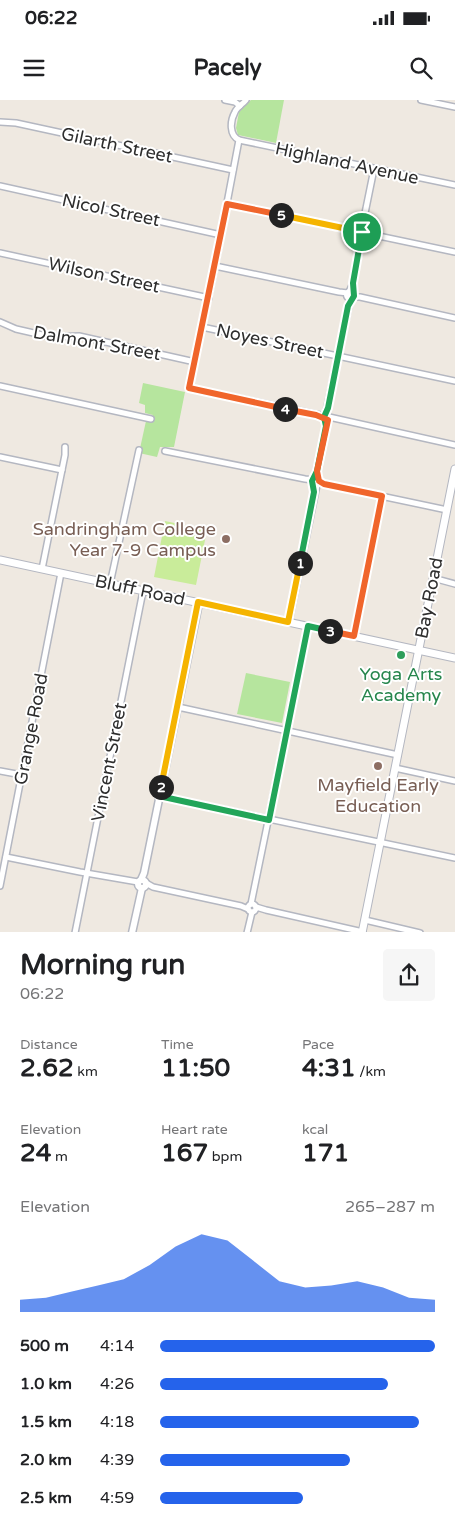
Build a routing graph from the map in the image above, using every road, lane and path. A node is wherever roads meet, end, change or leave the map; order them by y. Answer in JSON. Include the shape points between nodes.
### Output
{"nodes":[{"id":1,"x":227,"y":100,"type":"edge"},
{"id":2,"x":246,"y":100,"type":"edge"},
{"id":3,"x":421,"y":100,"type":"edge"},
{"id":4,"x":455,"y":107,"type":"edge"},
{"id":5,"x":238,"y":108,"type":"junction"},
{"id":6,"x":0,"y":122,"type":"edge"},
{"id":7,"x":239,"y":140,"type":"junction"},
{"id":8,"x":374,"y":169,"type":"junction"},
{"id":9,"x":233,"y":170,"type":"junction"},
{"id":10,"x":455,"y":185,"type":"edge"},
{"id":11,"x":0,"y":186,"type":"edge"},
{"id":12,"x":227,"y":204,"type":"junction"},
{"id":13,"x":362,"y":232,"type":"junction"},
{"id":14,"x":222,"y":234,"type":"junction"},
{"id":15,"x":455,"y":252,"type":"edge"},
{"id":16,"x":0,"y":253,"type":"edge"},
{"id":17,"x":215,"y":266,"type":"junction"},
{"id":18,"x":350,"y":295,"type":"junction"},
{"id":19,"x":208,"y":298,"type":"junction"},
{"id":20,"x":455,"y":318,"type":"edge"},
{"id":21,"x":0,"y":322,"type":"edge"},
{"id":22,"x":202,"y":327,"type":"junction"},
{"id":23,"x":339,"y":356,"type":"junction"},
{"id":24,"x":195,"y":362,"type":"junction"},
{"id":25,"x":455,"y":381,"type":"edge"},
{"id":26,"x":0,"y":386,"type":"edge"},
{"id":27,"x":328,"y":418,"type":"junction"},
{"id":28,"x":152,"y":419,"type":"dead end"},
{"id":29,"x":455,"y":445,"type":"edge"},
{"id":30,"x":65,"y":447,"type":"dead end"},
{"id":31,"x":139,"y":450,"type":"dead end"},
{"id":32,"x":165,"y":451,"type":"dead end"},
{"id":33,"x":0,"y":458,"type":"edge"},
{"id":34,"x":455,"y":469,"type":"edge"},
{"id":35,"x":62,"y":470,"type":"junction"},
{"id":36,"x":316,"y":482,"type":"junction"},
{"id":37,"x":382,"y":496,"type":"junction"},
{"id":38,"x":447,"y":510,"type":"junction"},
{"id":39,"x":0,"y":560,"type":"edge"},
{"id":40,"x":42,"y":569,"type":"junction"},
{"id":41,"x":61,"y":573,"type":"junction"},
{"id":42,"x":433,"y":578,"type":"junction"},
{"id":43,"x":110,"y":584,"type":"junction"},
{"id":44,"x":455,"y":584,"type":"edge"},
{"id":45,"x":143,"y":591,"type":"junction"},
{"id":46,"x":198,"y":602,"type":"junction"},
{"id":47,"x":288,"y":622,"type":"junction"},
{"id":48,"x":308,"y":626,"type":"junction"},
{"id":49,"x":354,"y":636,"type":"junction"},
{"id":50,"x":419,"y":650,"type":"junction"},
{"id":51,"x":455,"y":658,"type":"edge"},
{"id":52,"x":178,"y":707,"type":"junction"},
{"id":53,"x":287,"y":731,"type":"junction"},
{"id":54,"x":398,"y":755,"type":"junction"},
{"id":55,"x":396,"y":768,"type":"junction"},
{"id":56,"x":0,"y":771,"type":"edge"},
{"id":57,"x":22,"y":775,"type":"junction"},
{"id":58,"x":455,"y":781,"type":"edge"},
{"id":59,"x":159,"y":796,"type":"junction"},
{"id":60,"x":269,"y":820,"type":"junction"},
{"id":61,"x":381,"y":842,"type":"junction"},
{"id":62,"x":6,"y":857,"type":"junction"},
{"id":63,"x":455,"y":858,"type":"edge"},
{"id":64,"x":86,"y":873,"type":"junction"},
{"id":65,"x":142,"y":883,"type":"junction"},
{"id":66,"x":0,"y":886,"type":"edge"},
{"id":67,"x":252,"y":908,"type":"junction"},
{"id":68,"x":365,"y":920,"type":"junction"},
{"id":69,"x":75,"y":932,"type":"edge"},
{"id":70,"x":132,"y":932,"type":"edge"},
{"id":71,"x":246,"y":932,"type":"edge"},
{"id":72,"x":363,"y":932,"type":"edge"},
{"id":73,"x":420,"y":932,"type":"edge"}],
"edges":[{"from":1,"to":5,"type":"street"},
{"from":2,"to":5,"type":"street"},
{"from":3,"to":4,"type":"street"},
{"from":5,"to":7,"type":"street","via":[[231,131]]},
{"from":6,"to":9,"type":"street","name":"Gilarth Street"},
{"from":7,"to":8,"type":"street","name":"Highland Avenue"},
{"from":7,"to":9,"type":"street"},
{"from":8,"to":10,"type":"street","name":"Highland Avenue"},
{"from":8,"to":13,"type":"street"},
{"from":9,"to":12,"type":"street"},
{"from":11,"to":14,"type":"street","name":"Nicol Street"},
{"from":12,"to":13,"type":"street"},
{"from":12,"to":14,"type":"street"},
{"from":13,"to":15,"type":"street"},
{"from":13,"to":18,"type":"street"},
{"from":14,"to":17,"type":"street"},
{"from":16,"to":19,"type":"street","name":"Wilson Street"},
{"from":17,"to":18,"type":"street"},
{"from":17,"to":19,"type":"street"},
{"from":18,"to":20,"type":"street"},
{"from":18,"to":23,"type":"street"},
{"from":19,"to":22,"type":"street"},
{"from":21,"to":24,"type":"street","name":"Dalmont Street","via":[[51,337],[79,336]]},
{"from":22,"to":23,"type":"street","name":"Noyes Street"},
{"from":22,"to":24,"type":"street"},
{"from":23,"to":25,"type":"street","name":"Noyes Street"},
{"from":23,"to":27,"type":"street"},
{"from":24,"to":27,"type":"street","via":[[189,388]]},
{"from":26,"to":28,"type":"street"},
{"from":27,"to":29,"type":"street"},
{"from":27,"to":36,"type":"street"},
{"from":30,"to":35,"type":"street"},
{"from":31,"to":43,"type":"street"},
{"from":32,"to":36,"type":"street"},
{"from":33,"to":35,"type":"street"},
{"from":34,"to":38,"type":"main road","name":"Bay Road"},
{"from":35,"to":40,"type":"street"},
{"from":36,"to":37,"type":"street"},
{"from":36,"to":47,"type":"street"},
{"from":37,"to":38,"type":"street"},
{"from":37,"to":49,"type":"street"},
{"from":38,"to":42,"type":"main road","name":"Bay Road"},
{"from":39,"to":40,"type":"main road","name":"Bluff Road"},
{"from":40,"to":41,"type":"main road","name":"Bluff Road"},
{"from":41,"to":43,"type":"main road","name":"Bluff Road"},
{"from":41,"to":57,"type":"street","name":"Grange Road"},
{"from":42,"to":44,"type":"street"},
{"from":42,"to":50,"type":"main road","name":"Bay Road"},
{"from":43,"to":45,"type":"main road","name":"Bluff Road"},
{"from":45,"to":46,"type":"main road","name":"Bluff Road"},
{"from":45,"to":64,"type":"street","name":"Vincent Street"},
{"from":46,"to":47,"type":"main road","name":"Bluff Road"},
{"from":46,"to":52,"type":"street"},
{"from":47,"to":48,"type":"main road","name":"Bluff Road"},
{"from":48,"to":49,"type":"main road","name":"Bluff Road"},
{"from":48,"to":53,"type":"street"},
{"from":49,"to":50,"type":"main road","name":"Bluff Road"},
{"from":50,"to":51,"type":"main road","name":"Bluff Road"},
{"from":50,"to":54,"type":"main road","name":"Bay Road"},
{"from":52,"to":53,"type":"street"},
{"from":52,"to":59,"type":"street"},
{"from":53,"to":54,"type":"street"},
{"from":53,"to":60,"type":"street"},
{"from":54,"to":55,"type":"main road","name":"Bay Road"},
{"from":55,"to":58,"type":"street"},
{"from":55,"to":61,"type":"main road","name":"Bay Road"},
{"from":56,"to":57,"type":"street"},
{"from":57,"to":62,"type":"street","name":"Grange Road"},
{"from":59,"to":60,"type":"street"},
{"from":59,"to":65,"type":"street"},
{"from":60,"to":61,"type":"street"},
{"from":60,"to":67,"type":"street"},
{"from":61,"to":63,"type":"street"},
{"from":61,"to":68,"type":"main road","name":"Bay Road"},
{"from":62,"to":64,"type":"street"},
{"from":62,"to":66,"type":"street","name":"Grange Road"},
{"from":64,"to":65,"type":"street"},
{"from":64,"to":69,"type":"street","name":"Vincent Street"},
{"from":65,"to":67,"type":"street"},
{"from":65,"to":70,"type":"street"},
{"from":67,"to":71,"type":"street"},
{"from":67,"to":72,"type":"street"},
{"from":68,"to":72,"type":"main road","name":"Bay Road"},
{"from":68,"to":73,"type":"street"}]}
